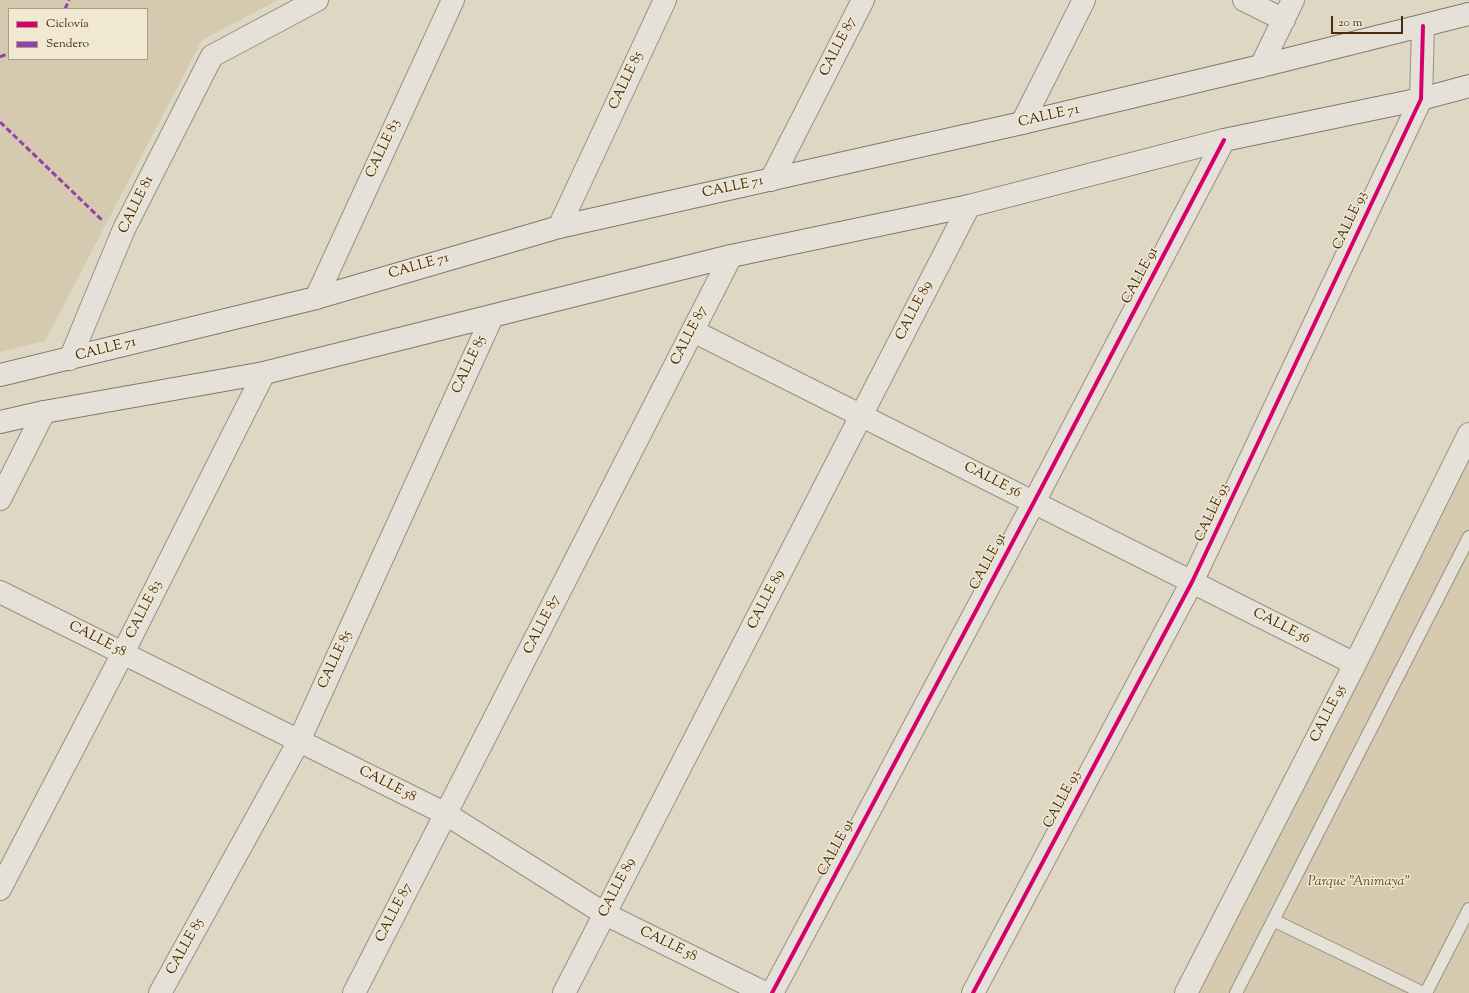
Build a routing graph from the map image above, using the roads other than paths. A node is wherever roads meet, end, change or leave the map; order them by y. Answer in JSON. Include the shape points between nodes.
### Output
{"nodes":[{"id":1,"x":317,"y":0,"type":"edge"},
{"id":2,"x":453,"y":0,"type":"edge"},
{"id":3,"x":665,"y":0,"type":"edge"},
{"id":4,"x":863,"y":0,"type":"edge"},
{"id":5,"x":1084,"y":0,"type":"edge"},
{"id":6,"x":1244,"y":0,"type":"edge"},
{"id":7,"x":1293,"y":0,"type":"edge"},
{"id":8,"x":1467,"y":12,"type":"edge"},
{"id":9,"x":1284,"y":20,"type":"junction"},
{"id":10,"x":1423,"y":26,"type":"junction"},
{"id":11,"x":1261,"y":66,"type":"junction"},
{"id":12,"x":1469,"y":86,"type":"edge"},
{"id":13,"x":1421,"y":99,"type":"junction"},
{"id":14,"x":1022,"y":123,"type":"junction"},
{"id":15,"x":1224,"y":140,"type":"junction"},
{"id":16,"x":771,"y":180,"type":"junction"},
{"id":17,"x":969,"y":206,"type":"junction"},
{"id":18,"x":559,"y":226,"type":"junction"},
{"id":19,"x":731,"y":256,"type":"junction"},
{"id":20,"x":316,"y":298,"type":"junction"},
{"id":21,"x":492,"y":317,"type":"junction"},
{"id":22,"x":693,"y":331,"type":"junction"},
{"id":23,"x":70,"y":359,"type":"junction"},
{"id":24,"x":264,"y":373,"type":"junction"},
{"id":25,"x":0,"y":375,"type":"edge"},
{"id":26,"x":44,"y":412,"type":"junction"},
{"id":27,"x":861,"y":416,"type":"junction"},
{"id":28,"x":0,"y":422,"type":"edge"},
{"id":29,"x":1469,"y":434,"type":"edge"},
{"id":30,"x":0,"y":499,"type":"edge"},
{"id":31,"x":1034,"y":502,"type":"junction"},
{"id":32,"x":1469,"y":537,"type":"edge"},
{"id":33,"x":1192,"y":582,"type":"junction"},
{"id":34,"x":0,"y":592,"type":"edge"},
{"id":35,"x":123,"y":653,"type":"junction"},
{"id":36,"x":1355,"y":664,"type":"junction"},
{"id":37,"x":299,"y":741,"type":"junction"},
{"id":38,"x":446,"y":814,"type":"junction"},
{"id":39,"x":0,"y":889,"type":"edge"},
{"id":40,"x":1469,"y":909,"type":"edge"},
{"id":41,"x":605,"y":914,"type":"junction"},
{"id":42,"x":1273,"y":920,"type":"junction"},
{"id":43,"x":160,"y":993,"type":"edge"},
{"id":44,"x":354,"y":993,"type":"edge"},
{"id":45,"x":564,"y":993,"type":"edge"},
{"id":46,"x":765,"y":993,"type":"edge"},
{"id":47,"x":772,"y":993,"type":"edge"},
{"id":48,"x":973,"y":993,"type":"edge"},
{"id":49,"x":1186,"y":993,"type":"edge"},
{"id":50,"x":1236,"y":993,"type":"edge"},
{"id":51,"x":1423,"y":993,"type":"edge"},
{"id":52,"x":1426,"y":993,"type":"edge"}],
"edges":[{"from":1,"to":23,"type":"street","name":"CALLE 81","via":[[212,56],[124,229]]},
{"from":2,"to":20,"type":"street","name":"CALLE 83"},
{"from":3,"to":18,"type":"street","name":"CALLE 85"},
{"from":4,"to":16,"type":"street","name":"CALLE 87"},
{"from":5,"to":14,"type":"street"},
{"from":6,"to":9,"type":"street"},
{"from":7,"to":9,"type":"street"},
{"from":8,"to":10,"type":"street","name":"CALLE 71"},
{"from":9,"to":11,"type":"street"},
{"from":10,"to":11,"type":"street","name":"CALLE 71"},
{"from":10,"to":13,"type":"street","name":"CALLE 93"},
{"from":11,"to":14,"type":"street","name":"CALLE 71"},
{"from":12,"to":13,"type":"street"},
{"from":13,"to":15,"type":"street"},
{"from":13,"to":33,"type":"street","name":"CALLE 93"},
{"from":14,"to":16,"type":"street","name":"CALLE 71"},
{"from":15,"to":17,"type":"street"},
{"from":15,"to":31,"type":"street","name":"CALLE 91"},
{"from":16,"to":18,"type":"street","name":"CALLE 71"},
{"from":17,"to":19,"type":"street"},
{"from":17,"to":27,"type":"street","name":"CALLE 89"},
{"from":18,"to":20,"type":"street","name":"CALLE 71"},
{"from":19,"to":21,"type":"street"},
{"from":19,"to":22,"type":"street","name":"CALLE 87"},
{"from":20,"to":23,"type":"street","name":"CALLE 71"},
{"from":21,"to":24,"type":"street"},
{"from":21,"to":37,"type":"street","name":"CALLE 85"},
{"from":22,"to":27,"type":"street","name":"CALLE 56"},
{"from":22,"to":38,"type":"street","name":"CALLE 87"},
{"from":23,"to":25,"type":"street","name":"CALLE 71"},
{"from":24,"to":26,"type":"street"},
{"from":24,"to":35,"type":"street","name":"CALLE 83"},
{"from":26,"to":28,"type":"street"},
{"from":26,"to":30,"type":"street"},
{"from":27,"to":31,"type":"street","name":"CALLE 56"},
{"from":27,"to":41,"type":"street","name":"CALLE 89"},
{"from":29,"to":36,"type":"street","name":"CALLE 95"},
{"from":31,"to":33,"type":"street","name":"CALLE 56"},
{"from":31,"to":47,"type":"street","name":"CALLE 91"},
{"from":32,"to":42,"type":"lane"},
{"from":33,"to":36,"type":"street","name":"CALLE 56"},
{"from":33,"to":48,"type":"street","name":"CALLE 93"},
{"from":34,"to":35,"type":"street","name":"CALLE 58"},
{"from":35,"to":37,"type":"street","name":"CALLE 58"},
{"from":35,"to":39,"type":"street","name":"CALLE 83"},
{"from":36,"to":49,"type":"street","name":"CALLE 95"},
{"from":37,"to":38,"type":"street","name":"CALLE 58"},
{"from":37,"to":43,"type":"street","name":"CALLE 85"},
{"from":38,"to":41,"type":"street","name":"CALLE 58"},
{"from":38,"to":44,"type":"street","name":"CALLE 87"},
{"from":40,"to":52,"type":"lane"},
{"from":41,"to":45,"type":"street","name":"CALLE 89"},
{"from":41,"to":46,"type":"street","name":"CALLE 58"},
{"from":42,"to":50,"type":"lane"},
{"from":42,"to":51,"type":"lane"}]}
